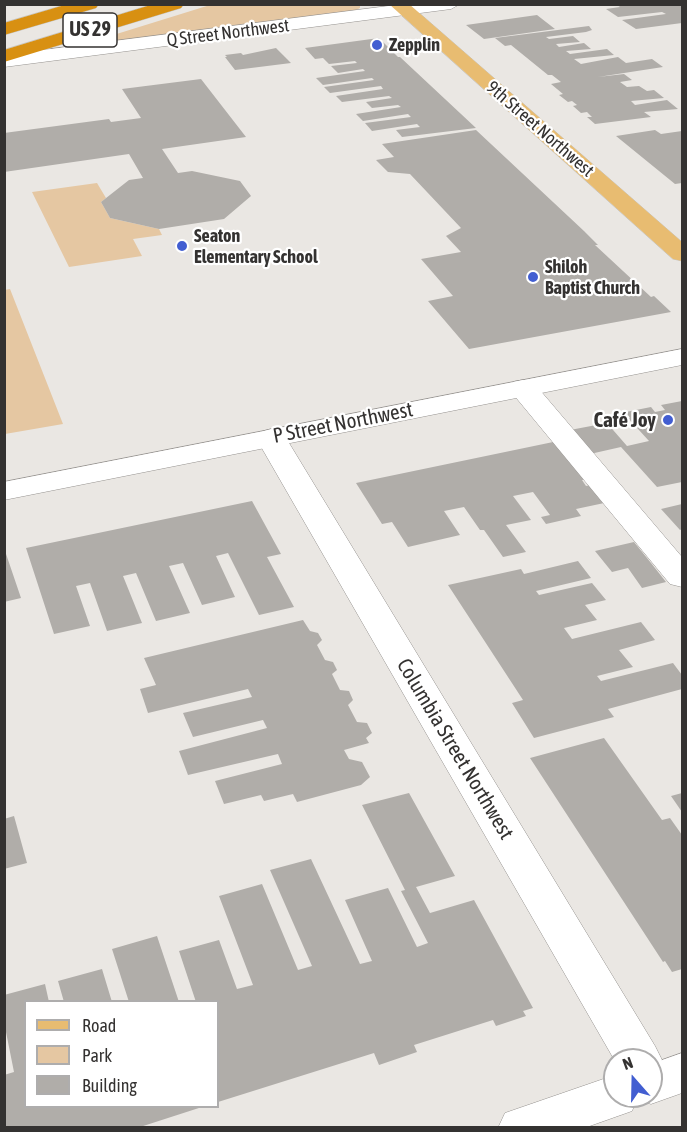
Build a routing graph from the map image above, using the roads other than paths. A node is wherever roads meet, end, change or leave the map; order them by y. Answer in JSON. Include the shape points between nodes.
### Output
{"nodes":[{"id":1,"x":90,"y":4,"type":"edge"},
{"id":2,"x":174,"y":4,"type":"edge"},
{"id":3,"x":451,"y":4,"type":"edge"},
{"id":4,"x":401,"y":8,"type":"edge"},
{"id":5,"x":4,"y":29,"type":"edge"},
{"id":6,"x":4,"y":56,"type":"edge"},
{"id":7,"x":4,"y":61,"type":"edge"},
{"id":8,"x":682,"y":254,"type":"edge"},
{"id":9,"x":682,"y":357,"type":"edge"},
{"id":10,"x":523,"y":388,"type":"junction"},
{"id":11,"x":271,"y":438,"type":"junction"},
{"id":12,"x":4,"y":491,"type":"edge"},
{"id":13,"x":682,"y":577,"type":"edge"},
{"id":14,"x":630,"y":1048,"type":"edge"},
{"id":15,"x":603,"y":1096,"type":"edge"},
{"id":16,"x":522,"y":1128,"type":"edge"}],
"edges":[{"from":1,"to":5,"type":"highway","number":"US 29"},
{"from":2,"to":6,"type":"highway","number":"US 29"},
{"from":3,"to":4,"type":"street","name":"Q Street Northwest"},
{"from":4,"to":7,"type":"street","name":"Q Street Northwest"},
{"from":4,"to":8,"type":"main road","name":"9th Street Northwest"},
{"from":9,"to":10,"type":"street","name":"P Street Northwest"},
{"from":10,"to":11,"type":"street","name":"P Street Northwest"},
{"from":10,"to":13,"type":"street"},
{"from":11,"to":12,"type":"street","name":"P Street Northwest"},
{"from":11,"to":14,"type":"street","name":"Columbia Street Northwest"},
{"from":15,"to":16,"type":"street"}]}
